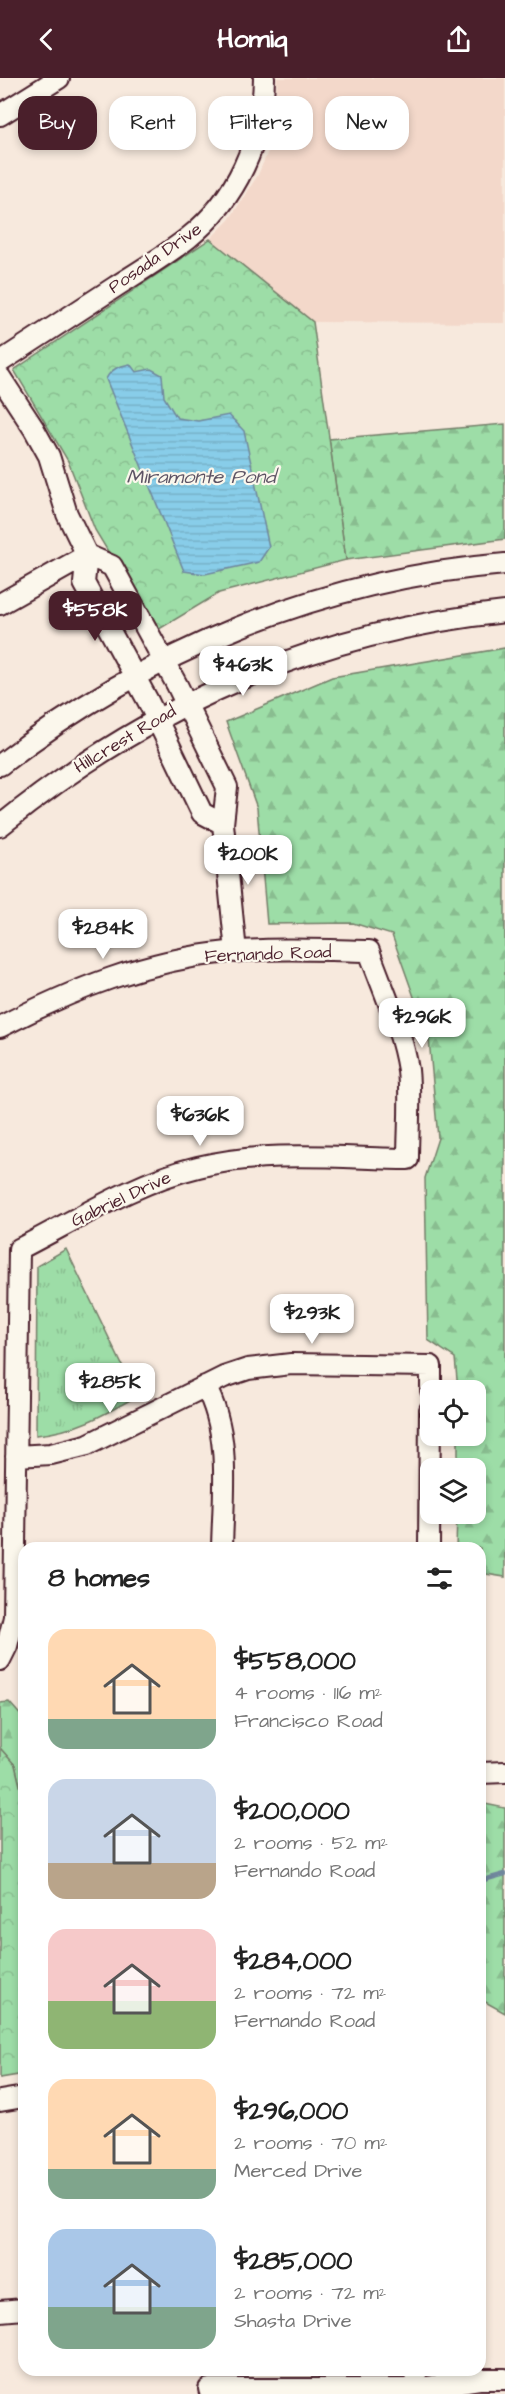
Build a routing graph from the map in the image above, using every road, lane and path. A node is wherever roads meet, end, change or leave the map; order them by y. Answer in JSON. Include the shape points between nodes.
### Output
{"nodes":[{"id":1,"x":59,"y":78,"type":"edge"},
{"id":2,"x":264,"y":78,"type":"edge"},
{"id":3,"x":0,"y":115,"type":"edge"},
{"id":4,"x":0,"y":362,"type":"edge"},
{"id":5,"x":0,"y":377,"type":"edge"},
{"id":6,"x":87,"y":555,"type":"junction"},
{"id":7,"x":505,"y":564,"type":"edge"},
{"id":8,"x":0,"y":604,"type":"edge"},
{"id":9,"x":505,"y":612,"type":"edge"},
{"id":10,"x":163,"y":660,"type":"junction"},
{"id":11,"x":134,"y":676,"type":"junction"},
{"id":12,"x":186,"y":703,"type":"junction"},
{"id":13,"x":156,"y":718,"type":"junction"},
{"id":14,"x":0,"y":765,"type":"edge"},
{"id":15,"x":223,"y":824,"type":"junction"},
{"id":16,"x":0,"y":825,"type":"edge"},
{"id":17,"x":236,"y":952,"type":"junction"},
{"id":18,"x":0,"y":1026,"type":"edge"},
{"id":19,"x":408,"y":1158,"type":"joint"},
{"id":20,"x":431,"y":1380,"type":"edge"},
{"id":21,"x":205,"y":1386,"type":"junction"},
{"id":22,"x":430,"y":1446,"type":"edge"},
{"id":23,"x":16,"y":1456,"type":"junction"},
{"id":24,"x":222,"y":1542,"type":"edge"},
{"id":25,"x":429,"y":1542,"type":"edge"},
{"id":26,"x":0,"y":1660,"type":"edge"},
{"id":27,"x":505,"y":1772,"type":"edge"},
{"id":28,"x":486,"y":1773,"type":"edge"},
{"id":29,"x":18,"y":2098,"type":"edge"},
{"id":30,"x":0,"y":2101,"type":"edge"},
{"id":31,"x":18,"y":2309,"type":"edge"},
{"id":32,"x":0,"y":2311,"type":"edge"},
{"id":33,"x":505,"y":2379,"type":"edge"},
{"id":34,"x":209,"y":2384,"type":"edge"},
{"id":35,"x":415,"y":2384,"type":"edge"},
{"id":36,"x":438,"y":2394,"type":"edge"}],
"edges":[{"from":1,"to":3,"type":"street"},
{"from":2,"to":4,"type":"street","name":"Posada Drive","via":[[260,119],[251,153],[235,186],[214,214],[174,249]]},
{"from":5,"to":6,"type":"street","via":[[42,442],[67,514]]},
{"from":6,"to":8,"type":"street"},
{"from":6,"to":10,"type":"street","via":[[112,566]]},
{"from":6,"to":11,"type":"street","via":[[84,583]]},
{"from":7,"to":10,"type":"street","via":[[413,577],[336,595],[245,624]]},
{"from":9,"to":12,"type":"street","name":"Hillcrest Road","via":[[427,622],[352,640],[278,663]]},
{"from":10,"to":11,"type":"street"},
{"from":10,"to":12,"type":"street"},
{"from":11,"to":13,"type":"street"},
{"from":11,"to":14,"type":"street","via":[[57,723]]},
{"from":12,"to":13,"type":"street","name":"Hillcrest Road"},
{"from":12,"to":15,"type":"street","via":[[227,787]]},
{"from":13,"to":15,"type":"street","via":[[202,813]]},
{"from":13,"to":16,"type":"street","name":"Hillcrest Road","via":[[69,773]]},
{"from":15,"to":17,"type":"street"},
{"from":17,"to":18,"type":"street","name":"Fernando Road","via":[[184,958],[108,978]]},
{"from":17,"to":19,"type":"street","name":"Fernando Road","via":[[369,951],[407,1068]]},
{"from":19,"to":23,"type":"street","name":"Gabriel Drive","via":[[256,1158],[197,1167],[144,1186],[19,1249]]},
{"from":20,"to":21,"type":"street","via":[[431,1366],[272,1365],[236,1372]]},
{"from":21,"to":23,"type":"street","via":[[87,1445],[51,1454]]},
{"from":21,"to":24,"type":"street","via":[[218,1416],[223,1441]]},
{"from":22,"to":25,"type":"street"},
{"from":23,"to":26,"type":"street","via":[[14,1617]]},
{"from":27,"to":28,"type":"street"},
{"from":29,"to":30,"type":"street"},
{"from":31,"to":32,"type":"street"},
{"from":33,"to":35,"type":"street"},
{"from":34,"to":35,"type":"street"},
{"from":35,"to":36,"type":"street"}]}
